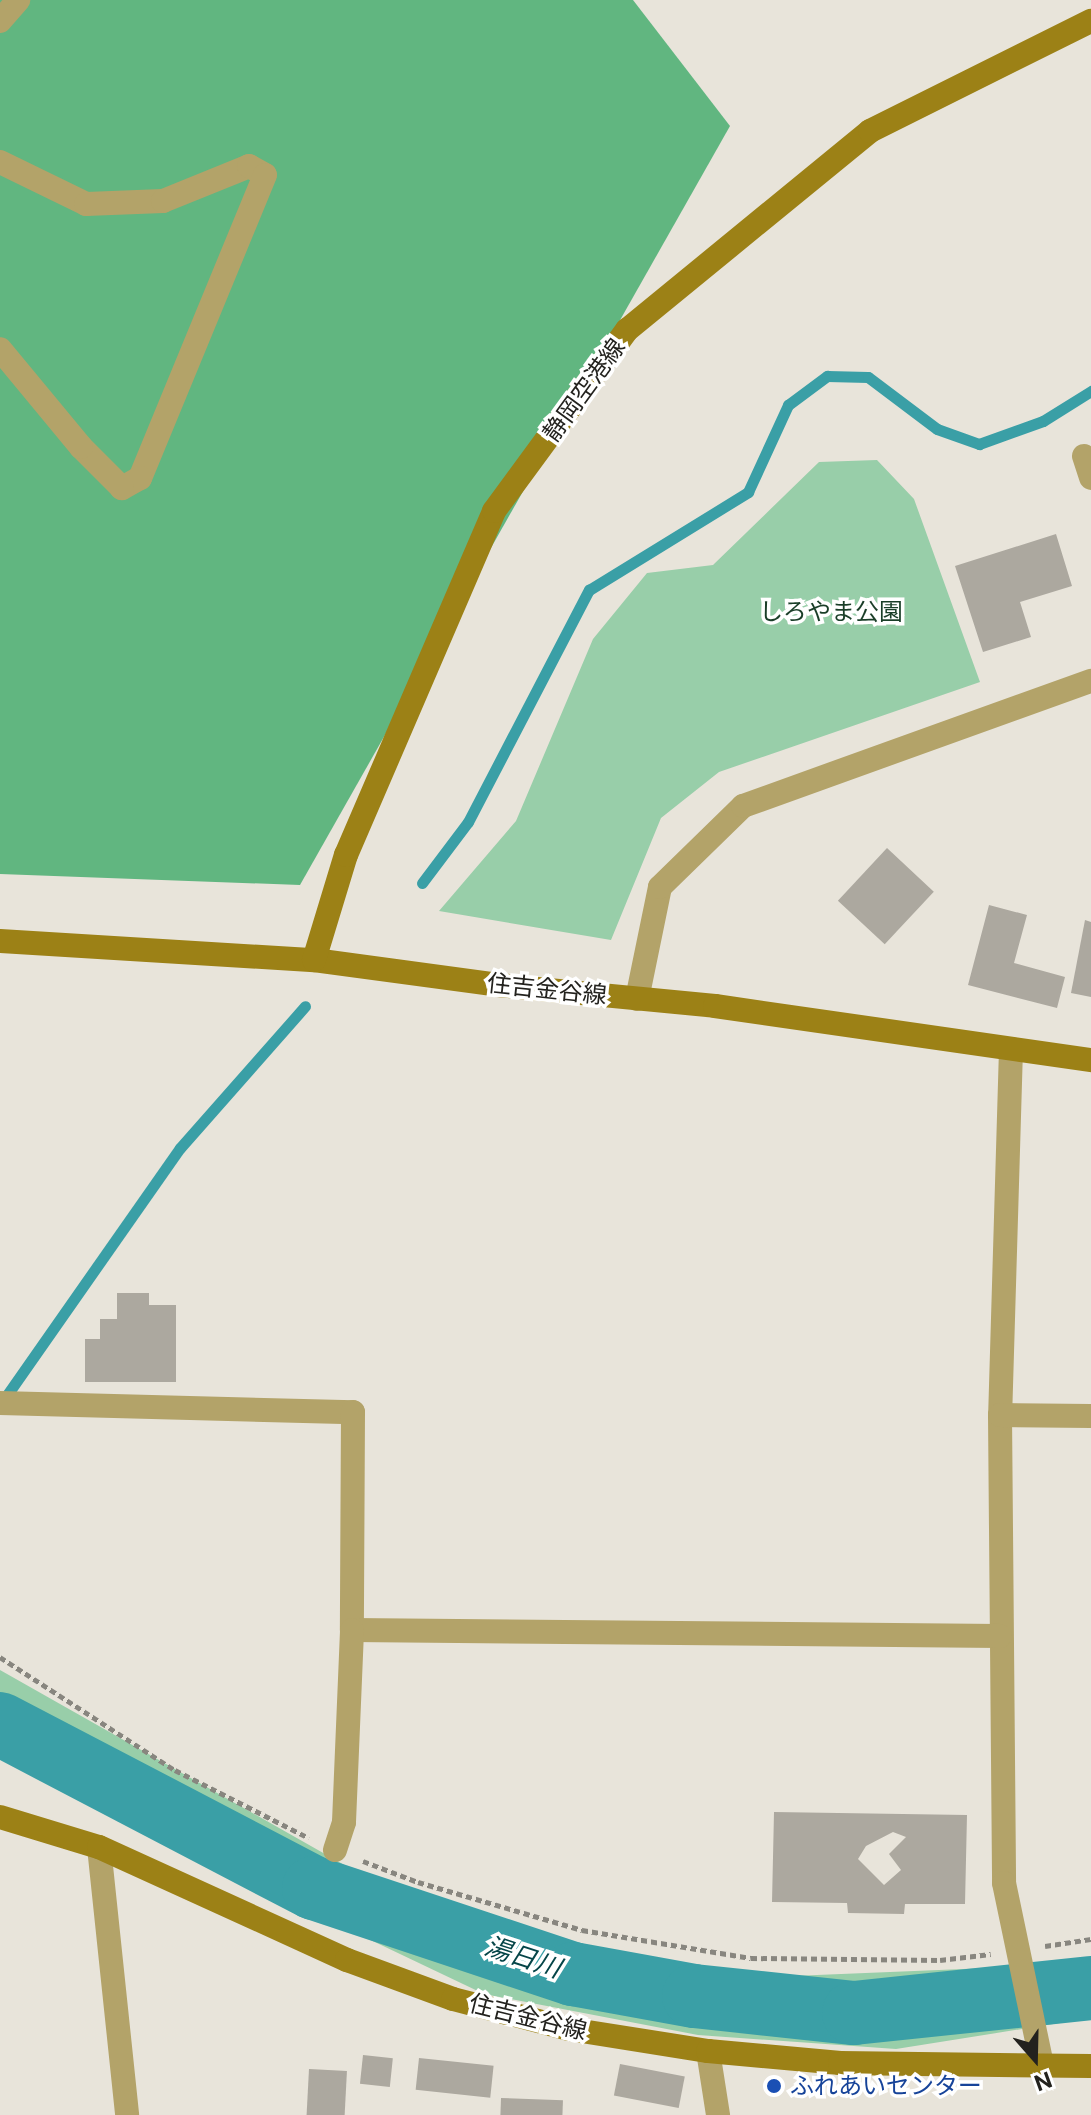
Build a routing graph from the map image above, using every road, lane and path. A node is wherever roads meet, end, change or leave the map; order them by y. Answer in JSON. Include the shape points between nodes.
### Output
{"nodes":[{"id":1,"x":18,"y":0,"type":"edge"},
{"id":2,"x":0,"y":21,"type":"edge"},
{"id":3,"x":1091,"y":21,"type":"edge"},
{"id":4,"x":0,"y":162,"type":"edge"},
{"id":5,"x":0,"y":349,"type":"edge"},
{"id":6,"x":1091,"y":681,"type":"edge"},
{"id":7,"x":0,"y":941,"type":"edge"},
{"id":8,"x":314,"y":960,"type":"junction"},
{"id":9,"x":637,"y":999,"type":"junction"},
{"id":10,"x":1011,"y":1049,"type":"junction"},
{"id":11,"x":1091,"y":1060,"type":"edge"},
{"id":12,"x":10,"y":1403,"type":"edge"},
{"id":13,"x":1000,"y":1415,"type":"junction"},
{"id":14,"x":1091,"y":1416,"type":"edge"},
{"id":15,"x":352,"y":1630,"type":"junction"},
{"id":16,"x":1000,"y":1636,"type":"junction"},
{"id":17,"x":0,"y":1657,"type":"edge"},
{"id":18,"x":0,"y":1817,"type":"edge"},
{"id":19,"x":99,"y":1847,"type":"junction"},
{"id":20,"x":335,"y":1850,"type":"junction"},
{"id":21,"x":1091,"y":1939,"type":"edge"},
{"id":22,"x":1018,"y":1956,"type":"junction"},
{"id":23,"x":708,"y":2051,"type":"junction"},
{"id":24,"x":1042,"y":2065,"type":"junction"},
{"id":25,"x":1091,"y":2066,"type":"edge"},
{"id":26,"x":125,"y":2114,"type":"edge"},
{"id":27,"x":718,"y":2115,"type":"edge"}],
"edges":[{"from":1,"to":2,"type":"street"},
{"from":3,"to":8,"type":"main road","name":"静岡空港線","via":[[870,131],[627,330],[494,511],[346,855]]},
{"from":4,"to":5,"type":"street","via":[[86,204],[163,201],[249,166],[265,175],[140,478],[122,488]]},
{"from":6,"to":9,"type":"street","via":[[743,806],[660,887]]},
{"from":7,"to":8,"type":"main road","name":"住吉金谷線"},
{"from":8,"to":9,"type":"main road","name":"住吉金谷線"},
{"from":9,"to":10,"type":"main road","name":"住吉金谷線"},
{"from":10,"to":11,"type":"main road","name":"住吉金谷線"},
{"from":10,"to":13,"type":"street"},
{"from":12,"to":15,"type":"street","via":[[353,1412]]},
{"from":13,"to":14,"type":"street"},
{"from":13,"to":16,"type":"street"},
{"from":15,"to":16,"type":"street"},
{"from":15,"to":20,"type":"street","via":[[344,1822]]},
{"from":16,"to":22,"type":"street","via":[[1004,1883]]},
{"from":17,"to":20,"type":"path","via":[[175,1770]]},
{"from":18,"to":19,"type":"main road","name":"住吉金谷線"},
{"from":19,"to":23,"type":"main road","name":"住吉金谷線","via":[[347,1960],[453,1999],[569,2029]]},
{"from":19,"to":26,"type":"street"},
{"from":20,"to":22,"type":"path","via":[[418,1882],[582,1930],[751,1958]]},
{"from":21,"to":22,"type":"path"},
{"from":22,"to":24,"type":"street"},
{"from":23,"to":24,"type":"main road","name":"住吉金谷線","via":[[840,2063]]},
{"from":23,"to":27,"type":"street"},
{"from":24,"to":25,"type":"main road","name":"住吉金谷線"}]}
